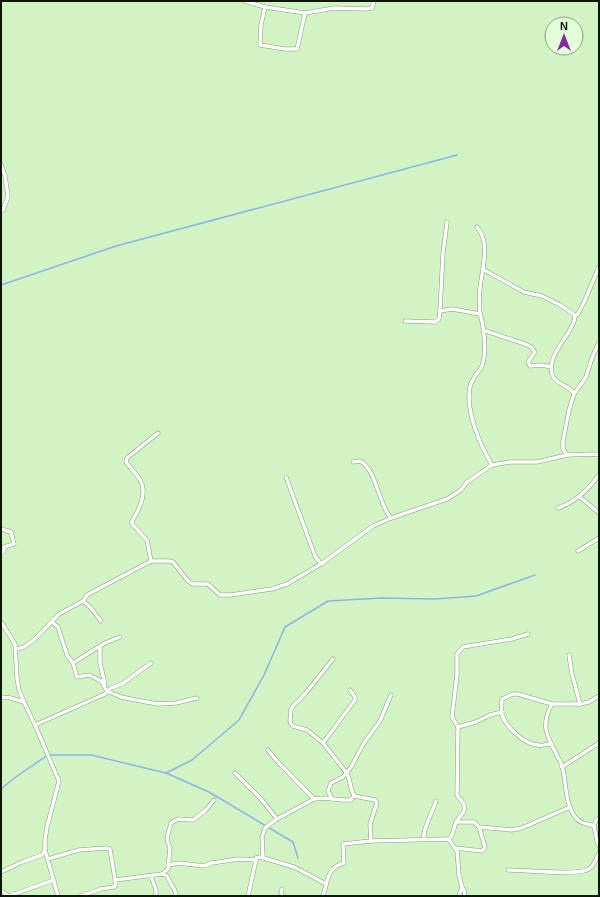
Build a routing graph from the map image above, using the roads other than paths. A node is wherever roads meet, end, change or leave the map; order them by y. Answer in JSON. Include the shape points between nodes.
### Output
{"nodes":[{"id":1,"x":244,"y":1,"type":"edge"},
{"id":2,"x":374,"y":1,"type":"edge"},
{"id":3,"x":265,"y":7,"type":"junction"},
{"id":4,"x":305,"y":13,"type":"junction"},
{"id":5,"x":1,"y":164,"type":"edge"},
{"id":6,"x":1,"y":211,"type":"edge"},
{"id":7,"x":447,"y":222,"type":"dead end"},
{"id":8,"x":477,"y":227,"type":"dead end"},
{"id":9,"x":599,"y":267,"type":"edge"},
{"id":10,"x":484,"y":270,"type":"junction"},
{"id":11,"x":440,"y":311,"type":"junction"},
{"id":12,"x":480,"y":314,"type":"junction"},
{"id":13,"x":575,"y":315,"type":"junction"},
{"id":14,"x":405,"y":321,"type":"dead end"},
{"id":15,"x":483,"y":330,"type":"junction"},
{"id":16,"x":599,"y":342,"type":"edge"},
{"id":17,"x":551,"y":367,"type":"junction"},
{"id":18,"x":574,"y":394,"type":"junction"},
{"id":19,"x":158,"y":433,"type":"dead end"},
{"id":20,"x":567,"y":455,"type":"junction"},
{"id":21,"x":599,"y":455,"type":"edge"},
{"id":22,"x":353,"y":462,"type":"dead end"},
{"id":23,"x":492,"y":465,"type":"junction"},
{"id":24,"x":599,"y":475,"type":"edge"},
{"id":25,"x":286,"y":478,"type":"dead end"},
{"id":26,"x":580,"y":497,"type":"junction"},
{"id":27,"x":558,"y":508,"type":"dead end"},
{"id":28,"x":599,"y":513,"type":"edge"},
{"id":29,"x":391,"y":518,"type":"junction"},
{"id":30,"x":1,"y":529,"type":"edge"},
{"id":31,"x":599,"y":538,"type":"edge"},
{"id":32,"x":578,"y":551,"type":"dead end"},
{"id":33,"x":1,"y":553,"type":"edge"},
{"id":34,"x":151,"y":561,"type":"junction"},
{"id":35,"x":321,"y":564,"type":"junction"},
{"id":36,"x":83,"y":602,"type":"junction"},
{"id":37,"x":101,"y":621,"type":"dead end"},
{"id":38,"x":1,"y":622,"type":"edge"},
{"id":39,"x":52,"y":622,"type":"junction"},
{"id":40,"x":528,"y":634,"type":"dead end"},
{"id":41,"x":120,"y":637,"type":"dead end"},
{"id":42,"x":100,"y":647,"type":"junction"},
{"id":43,"x":16,"y":649,"type":"junction"},
{"id":44,"x":569,"y":655,"type":"dead end"},
{"id":45,"x":332,"y":659,"type":"dead end"},
{"id":46,"x":73,"y":663,"type":"junction"},
{"id":47,"x":151,"y":663,"type":"dead end"},
{"id":48,"x":107,"y":689,"type":"junction"},
{"id":49,"x":350,"y":690,"type":"dead end"},
{"id":50,"x":391,"y":695,"type":"dead end"},
{"id":51,"x":599,"y":696,"type":"edge"},
{"id":52,"x":1,"y":697,"type":"edge"},
{"id":53,"x":197,"y":698,"type":"dead end"},
{"id":54,"x":24,"y":702,"type":"junction"},
{"id":55,"x":552,"y":704,"type":"junction"},
{"id":56,"x":580,"y":704,"type":"junction"},
{"id":57,"x":502,"y":712,"type":"junction"},
{"id":58,"x":35,"y":724,"type":"junction"},
{"id":59,"x":458,"y":727,"type":"junction"},
{"id":60,"x":322,"y":743,"type":"junction"},
{"id":61,"x":599,"y":743,"type":"edge"},
{"id":62,"x":551,"y":744,"type":"junction"},
{"id":63,"x":268,"y":750,"type":"dead end"},
{"id":64,"x":562,"y":767,"type":"junction"},
{"id":65,"x":346,"y":772,"type":"junction"},
{"id":66,"x":235,"y":773,"type":"dead end"},
{"id":67,"x":354,"y":796,"type":"junction"},
{"id":68,"x":314,"y":799,"type":"junction"},
{"id":69,"x":332,"y":799,"type":"junction"},
{"id":70,"x":214,"y":800,"type":"dead end"},
{"id":71,"x":436,"y":801,"type":"dead end"},
{"id":72,"x":570,"y":807,"type":"junction"},
{"id":73,"x":599,"y":818,"type":"edge"},
{"id":74,"x":276,"y":819,"type":"junction"},
{"id":75,"x":457,"y":822,"type":"junction"},
{"id":76,"x":594,"y":826,"type":"junction"},
{"id":77,"x":479,"y":827,"type":"junction"},
{"id":78,"x":424,"y":839,"type":"junction"},
{"id":79,"x":449,"y":840,"type":"junction"},
{"id":80,"x":371,"y":841,"type":"junction"},
{"id":81,"x":599,"y":845,"type":"edge"},
{"id":82,"x":456,"y":848,"type":"junction"},
{"id":83,"x":45,"y":850,"type":"junction"},
{"id":84,"x":599,"y":853,"type":"edge"},
{"id":85,"x":263,"y":858,"type":"junction"},
{"id":86,"x":48,"y":859,"type":"junction"},
{"id":87,"x":256,"y":860,"type":"junction"},
{"id":88,"x":168,"y":865,"type":"junction"},
{"id":89,"x":508,"y":870,"type":"dead end"},
{"id":90,"x":1,"y":872,"type":"edge"},
{"id":91,"x":162,"y":874,"type":"junction"},
{"id":92,"x":151,"y":876,"type":"junction"},
{"id":93,"x":54,"y":880,"type":"junction"},
{"id":94,"x":115,"y":880,"type":"junction"},
{"id":95,"x":326,"y":884,"type":"junction"},
{"id":96,"x":462,"y":887,"type":"junction"},
{"id":97,"x":282,"y":889,"type":"dead end"},
{"id":98,"x":1,"y":891,"type":"edge"},
{"id":99,"x":9,"y":896,"type":"edge"},
{"id":100,"x":58,"y":896,"type":"edge"},
{"id":101,"x":81,"y":896,"type":"edge"},
{"id":102,"x":156,"y":896,"type":"edge"},
{"id":103,"x":176,"y":896,"type":"edge"},
{"id":104,"x":248,"y":896,"type":"edge"},
{"id":105,"x":283,"y":896,"type":"edge"},
{"id":106,"x":323,"y":896,"type":"edge"},
{"id":107,"x":459,"y":896,"type":"edge"},
{"id":108,"x":465,"y":896,"type":"edge"}],
"edges":[{"from":1,"to":3,"type":"street"},
{"from":2,"to":4,"type":"street","via":[[372,8],[367,9],[334,8]]},
{"from":3,"to":4,"type":"street"},
{"from":3,"to":4,"type":"street","via":[[260,45],[285,49],[297,49]]},
{"from":5,"to":6,"type":"street","via":[[8,197]]},
{"from":7,"to":11,"type":"street"},
{"from":8,"to":10,"type":"street","via":[[484,238]]},
{"from":9,"to":13,"type":"street","via":[[585,300]]},
{"from":10,"to":12,"type":"street","via":[[480,287]]},
{"from":10,"to":13,"type":"street","via":[[524,292],[542,296]]},
{"from":11,"to":12,"type":"street"},
{"from":11,"to":14,"type":"street","via":[[439,319],[435,322]]},
{"from":12,"to":15,"type":"street"},
{"from":13,"to":17,"type":"street","via":[[574,322],[558,348]]},
{"from":15,"to":17,"type":"street","via":[[531,347],[535,352],[528,362],[530,366]]},
{"from":15,"to":23,"type":"street","via":[[482,366],[469,388],[470,404],[472,423]]},
{"from":16,"to":18,"type":"street","via":[[586,377]]},
{"from":17,"to":18,"type":"street","via":[[552,376],[556,381]]},
{"from":18,"to":20,"type":"street","via":[[563,441]]},
{"from":19,"to":34,"type":"street","via":[[126,460],[142,486],[141,505],[132,524],[147,540]]},
{"from":20,"to":21,"type":"street"},
{"from":20,"to":23,"type":"street","via":[[537,462]]},
{"from":22,"to":29,"type":"street","via":[[360,460],[366,466]]},
{"from":23,"to":29,"type":"street","via":[[447,499]]},
{"from":24,"to":26,"type":"street"},
{"from":25,"to":35,"type":"street","via":[[314,556]]},
{"from":26,"to":27,"type":"street"},
{"from":26,"to":28,"type":"street"},
{"from":29,"to":35,"type":"street","via":[[373,526]]},
{"from":30,"to":33,"type":"street","via":[[11,532],[14,544],[4,547],[4,552]]},
{"from":31,"to":32,"type":"street"},
{"from":34,"to":35,"type":"street","via":[[173,562],[188,581],[193,584],[208,584],[224,596],[272,589],[287,584]]},
{"from":34,"to":36,"type":"street","via":[[88,595]]},
{"from":36,"to":37,"type":"street"},
{"from":36,"to":39,"type":"street","via":[[59,614]]},
{"from":38,"to":43,"type":"street"},
{"from":39,"to":43,"type":"street","via":[[34,640]]},
{"from":39,"to":46,"type":"street","via":[[58,627],[67,655]]},
{"from":40,"to":59,"type":"street","via":[[463,647],[457,654],[452,717]]},
{"from":41,"to":42,"type":"street"},
{"from":42,"to":46,"type":"street"},
{"from":42,"to":48,"type":"street","via":[[100,663]]},
{"from":43,"to":54,"type":"street","via":[[17,678]]},
{"from":44,"to":56,"type":"street"},
{"from":45,"to":60,"type":"street","via":[[293,706],[291,715],[291,724],[307,730]]},
{"from":46,"to":48,"type":"street","via":[[76,677],[89,675],[99,679]]},
{"from":47,"to":48,"type":"street","via":[[122,684]]},
{"from":48,"to":53,"type":"street","via":[[121,697],[158,704]]},
{"from":48,"to":58,"type":"street","via":[[105,694]]},
{"from":49,"to":60,"type":"street","via":[[355,700]]},
{"from":50,"to":65,"type":"street","via":[[380,722]]},
{"from":51,"to":56,"type":"street"},
{"from":52,"to":54,"type":"street"},
{"from":54,"to":58,"type":"street"},
{"from":55,"to":56,"type":"street"},
{"from":55,"to":57,"type":"street","via":[[512,694],[502,699]]},
{"from":55,"to":62,"type":"street","via":[[546,727]]},
{"from":57,"to":59,"type":"street"},
{"from":57,"to":62,"type":"street","via":[[511,728],[528,743],[538,746]]},
{"from":58,"to":83,"type":"street","via":[[59,781],[47,826]]},
{"from":59,"to":75,"type":"street","via":[[457,795],[464,808]]},
{"from":60,"to":65,"type":"street"},
{"from":61,"to":64,"type":"street"},
{"from":62,"to":64,"type":"street"},
{"from":63,"to":68,"type":"street"},
{"from":64,"to":72,"type":"street"},
{"from":65,"to":67,"type":"street"},
{"from":65,"to":69,"type":"street","via":[[343,777],[331,783],[328,791]]},
{"from":66,"to":74,"type":"street","via":[[261,799]]},
{"from":67,"to":69,"type":"street","via":[[351,800]]},
{"from":67,"to":80,"type":"street","via":[[375,800],[377,803],[370,824]]},
{"from":68,"to":69,"type":"street"},
{"from":68,"to":74,"type":"street"},
{"from":70,"to":88,"type":"street","via":[[193,820],[178,819],[171,823],[167,840],[170,848]]},
{"from":71,"to":78,"type":"street","via":[[426,826]]},
{"from":72,"to":76,"type":"street","via":[[580,822]]},
{"from":72,"to":77,"type":"street","via":[[522,828],[512,830]]},
{"from":73,"to":76,"type":"street"},
{"from":74,"to":85,"type":"street","via":[[265,828],[262,837]]},
{"from":75,"to":77,"type":"street","via":[[474,822]]},
{"from":75,"to":79,"type":"street"},
{"from":76,"to":81,"type":"street"},
{"from":77,"to":82,"type":"street","via":[[485,847],[482,851]]},
{"from":78,"to":79,"type":"street"},
{"from":78,"to":80,"type":"street"},
{"from":79,"to":82,"type":"street"},
{"from":80,"to":95,"type":"street","via":[[344,843],[344,863],[337,864],[330,871]]},
{"from":82,"to":96,"type":"street"},
{"from":83,"to":86,"type":"street"},
{"from":83,"to":90,"type":"street","via":[[42,855]]},
{"from":84,"to":89,"type":"street","via":[[589,870],[580,872]]},
{"from":85,"to":87,"type":"street"},
{"from":85,"to":95,"type":"street","via":[[294,867]]},
{"from":86,"to":93,"type":"street"},
{"from":86,"to":94,"type":"street","via":[[79,850],[108,848]]},
{"from":87,"to":88,"type":"street","via":[[238,859],[204,866],[179,863]]},
{"from":87,"to":104,"type":"street"},
{"from":88,"to":91,"type":"street","via":[[168,869]]},
{"from":91,"to":92,"type":"street"},
{"from":91,"to":103,"type":"street","via":[[167,876],[169,883],[176,890]]},
{"from":92,"to":94,"type":"street"},
{"from":92,"to":102,"type":"street"},
{"from":93,"to":99,"type":"street"},
{"from":93,"to":100,"type":"street"},
{"from":94,"to":101,"type":"street","via":[[114,887]]},
{"from":95,"to":106,"type":"street"},
{"from":96,"to":107,"type":"street"},
{"from":96,"to":108,"type":"street"},
{"from":97,"to":105,"type":"street"},
{"from":98,"to":99,"type":"street"}]}
